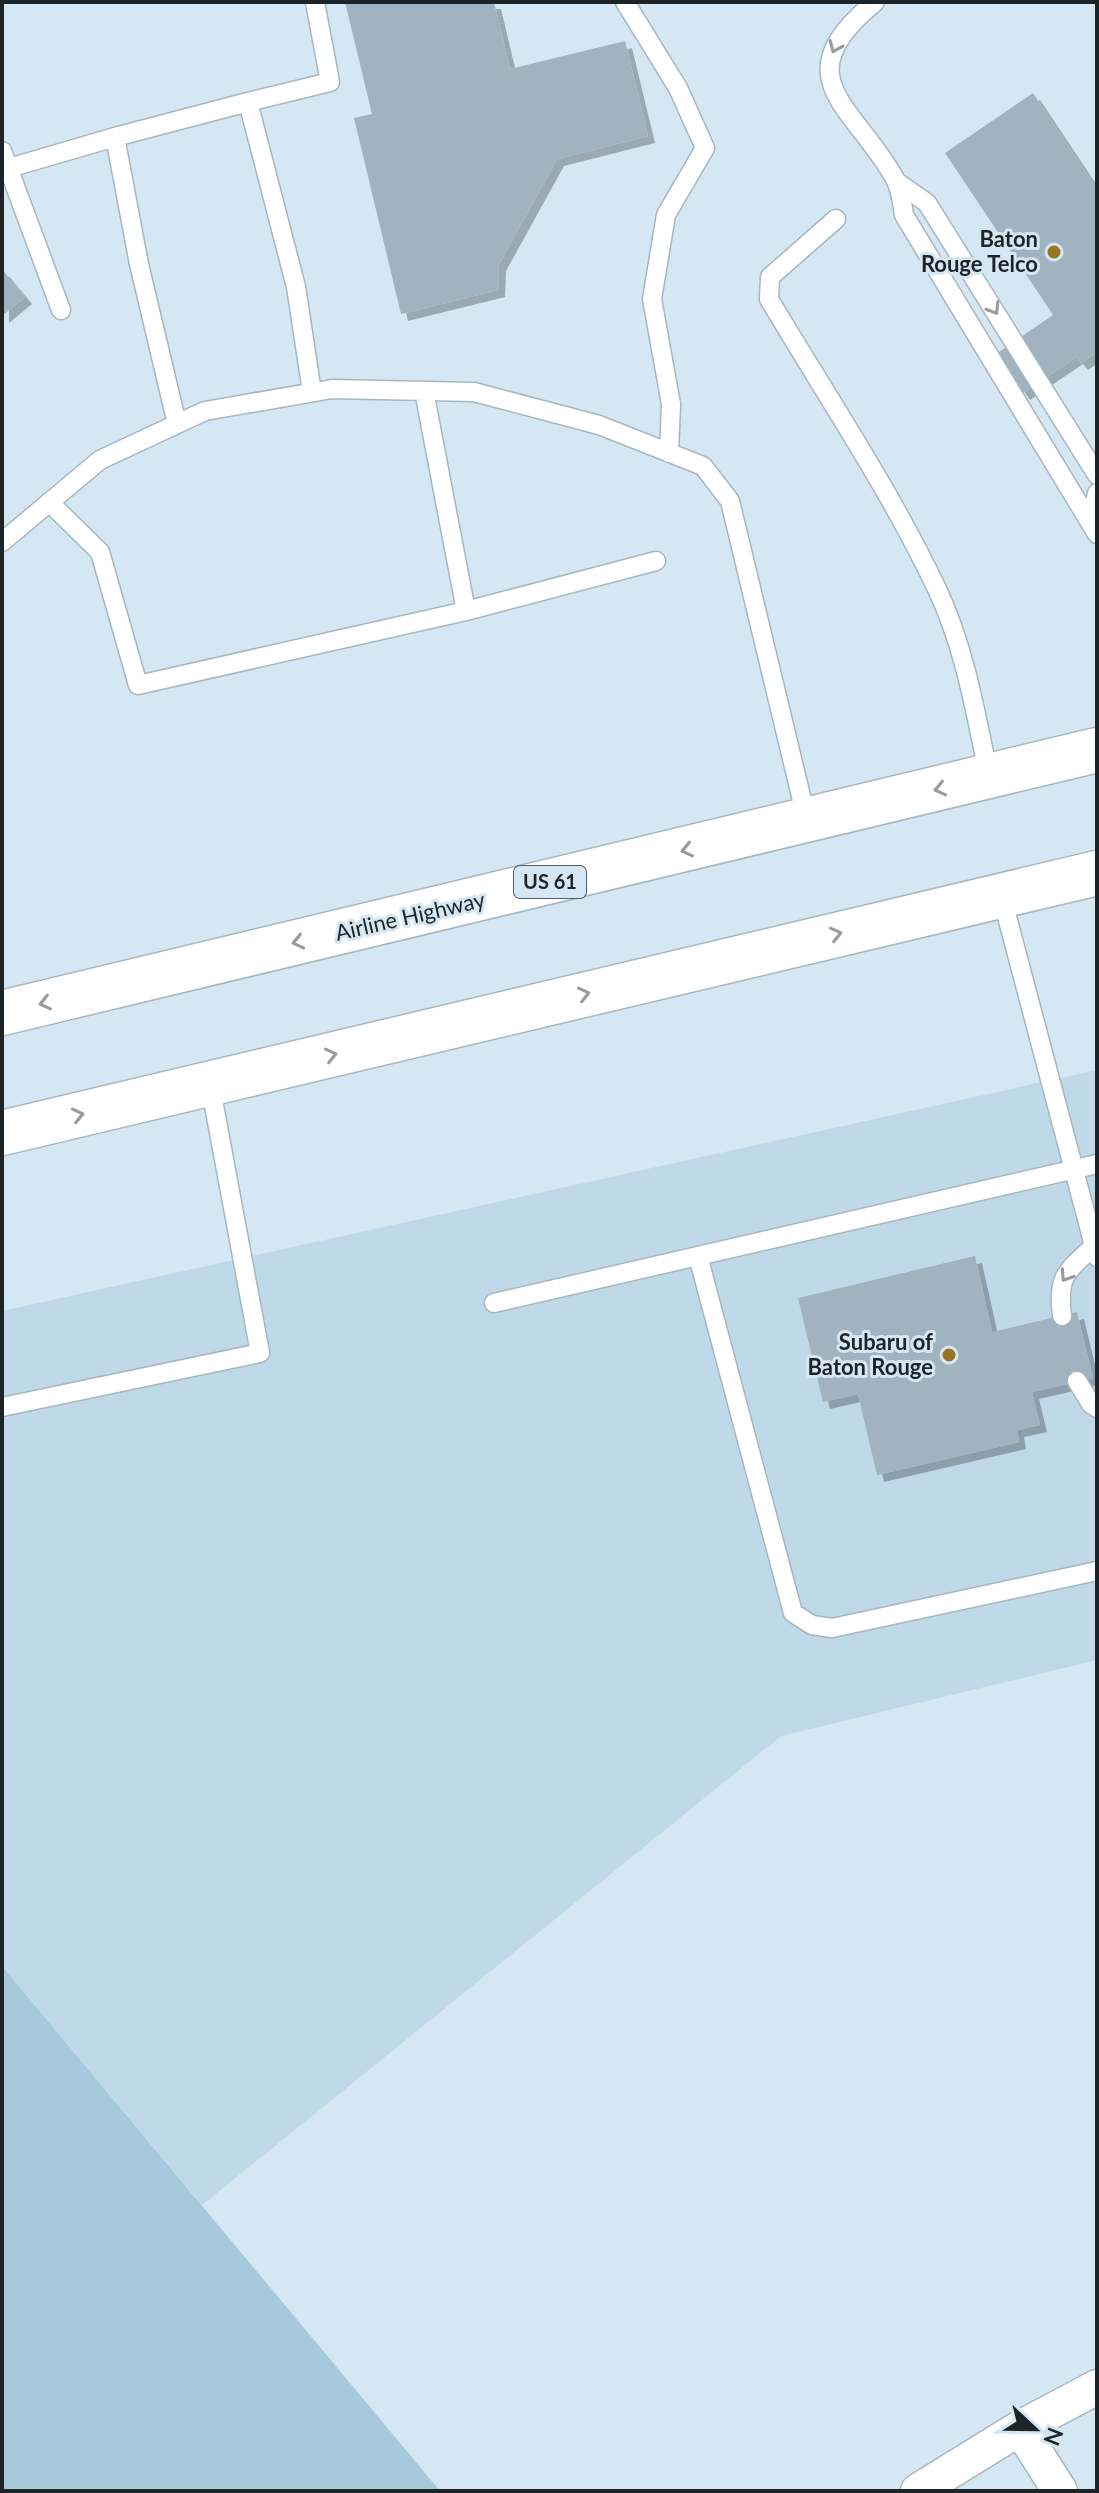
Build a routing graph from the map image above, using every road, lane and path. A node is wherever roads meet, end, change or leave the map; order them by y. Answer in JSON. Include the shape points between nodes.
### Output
{"nodes":[{"id":1,"x":315,"y":2,"type":"edge"},
{"id":2,"x":625,"y":2,"type":"edge"},
{"id":3,"x":875,"y":2,"type":"edge"},
{"id":4,"x":248,"y":102,"type":"junction"},
{"id":5,"x":115,"y":137,"type":"junction"},
{"id":6,"x":4,"y":163,"type":"edge"},
{"id":7,"x":897,"y":182,"type":"junction"},
{"id":8,"x":836,"y":219,"type":"dead end"},
{"id":9,"x":61,"y":310,"type":"dead end"},
{"id":10,"x":424,"y":391,"type":"junction"},
{"id":11,"x":312,"y":392,"type":"junction"},
{"id":12,"x":177,"y":424,"type":"junction"},
{"id":13,"x":669,"y":453,"type":"junction"},
{"id":14,"x":1097,"y":475,"type":"edge"},
{"id":15,"x":1097,"y":493,"type":"edge"},
{"id":16,"x":49,"y":502,"type":"junction"},
{"id":17,"x":1097,"y":533,"type":"edge"},
{"id":18,"x":2,"y":542,"type":"edge"},
{"id":19,"x":656,"y":561,"type":"dead end"},
{"id":20,"x":466,"y":611,"type":"junction"},
{"id":21,"x":1097,"y":750,"type":"edge"},
{"id":22,"x":989,"y":777,"type":"junction"},
{"id":23,"x":807,"y":821,"type":"junction"},
{"id":24,"x":1097,"y":873,"type":"edge"},
{"id":25,"x":1001,"y":894,"type":"junction"},
{"id":26,"x":2,"y":1013,"type":"edge"},
{"id":27,"x":210,"y":1084,"type":"junction"},
{"id":28,"x":2,"y":1133,"type":"edge"},
{"id":29,"x":1097,"y":1164,"type":"edge"},
{"id":30,"x":1074,"y":1169,"type":"junction"},
{"id":31,"x":1095,"y":1252,"type":"edge"},
{"id":32,"x":698,"y":1256,"type":"junction"},
{"id":33,"x":494,"y":1303,"type":"dead end"},
{"id":34,"x":1062,"y":1316,"type":"dead end"},
{"id":35,"x":1077,"y":1381,"type":"dead end"},
{"id":36,"x":2,"y":1407,"type":"edge"},
{"id":37,"x":1097,"y":1408,"type":"edge"},
{"id":38,"x":1097,"y":1571,"type":"edge"},
{"id":39,"x":1097,"y":2387,"type":"edge"},
{"id":40,"x":1020,"y":2428,"type":"junction"},
{"id":41,"x":918,"y":2491,"type":"edge"},
{"id":42,"x":1060,"y":2491,"type":"edge"}],
"edges":[{"from":1,"to":4,"type":"lane","via":[[330,82]]},
{"from":2,"to":13,"type":"lane","via":[[678,88],[705,148],[666,215],[652,299],[671,404]]},
{"from":3,"to":7,"type":"lane","one_way":true,"via":[[845,27],[828,62],[842,104]]},
{"from":4,"to":5,"type":"lane"},
{"from":4,"to":11,"type":"lane","via":[[296,287]]},
{"from":5,"to":6,"type":"lane"},
{"from":5,"to":12,"type":"lane"},
{"from":6,"to":9,"type":"lane"},
{"from":7,"to":14,"type":"lane","one_way":true,"via":[[927,203]]},
{"from":7,"to":17,"type":"lane","via":[[904,215]]},
{"from":8,"to":22,"type":"lane","via":[[770,277],[769,299],[847,421],[938,591],[967,675]]},
{"from":10,"to":11,"type":"lane"},
{"from":10,"to":13,"type":"lane","via":[[474,392],[599,425]]},
{"from":10,"to":20,"type":"lane"},
{"from":11,"to":12,"type":"lane","via":[[205,411]]},
{"from":12,"to":16,"type":"lane","via":[[100,460]]},
{"from":13,"to":23,"type":"lane","via":[[703,466],[730,501]]},
{"from":15,"to":17,"type":"lane"},
{"from":16,"to":18,"type":"lane"},
{"from":16,"to":20,"type":"lane","via":[[100,552],[138,685]]},
{"from":19,"to":20,"type":"lane"},
{"from":21,"to":22,"type":"highway","name":"Airline Highway","number":"US 61"},
{"from":22,"to":23,"type":"highway","name":"Airline Highway","number":"US 61","one_way":true},
{"from":23,"to":26,"type":"highway","name":"Airline Highway","number":"US 61","one_way":true},
{"from":24,"to":25,"type":"highway"},
{"from":27,"to":25,"type":"highway","one_way":true},
{"from":25,"to":30,"type":"lane"},
{"from":28,"to":27,"type":"highway","one_way":true},
{"from":27,"to":36,"type":"lane","via":[[260,1353]]},
{"from":29,"to":30,"type":"lane"},
{"from":30,"to":31,"type":"lane"},
{"from":30,"to":32,"type":"lane"},
{"from":31,"to":34,"type":"lane","one_way":true,"via":[[1065,1273],[1059,1288]]},
{"from":32,"to":33,"type":"lane"},
{"from":32,"to":38,"type":"lane","via":[[793,1613],[812,1625],[832,1628]]},
{"from":35,"to":37,"type":"lane"},
{"from":39,"to":40,"type":"street"},
{"from":40,"to":41,"type":"street"},
{"from":40,"to":42,"type":"street"}]}
